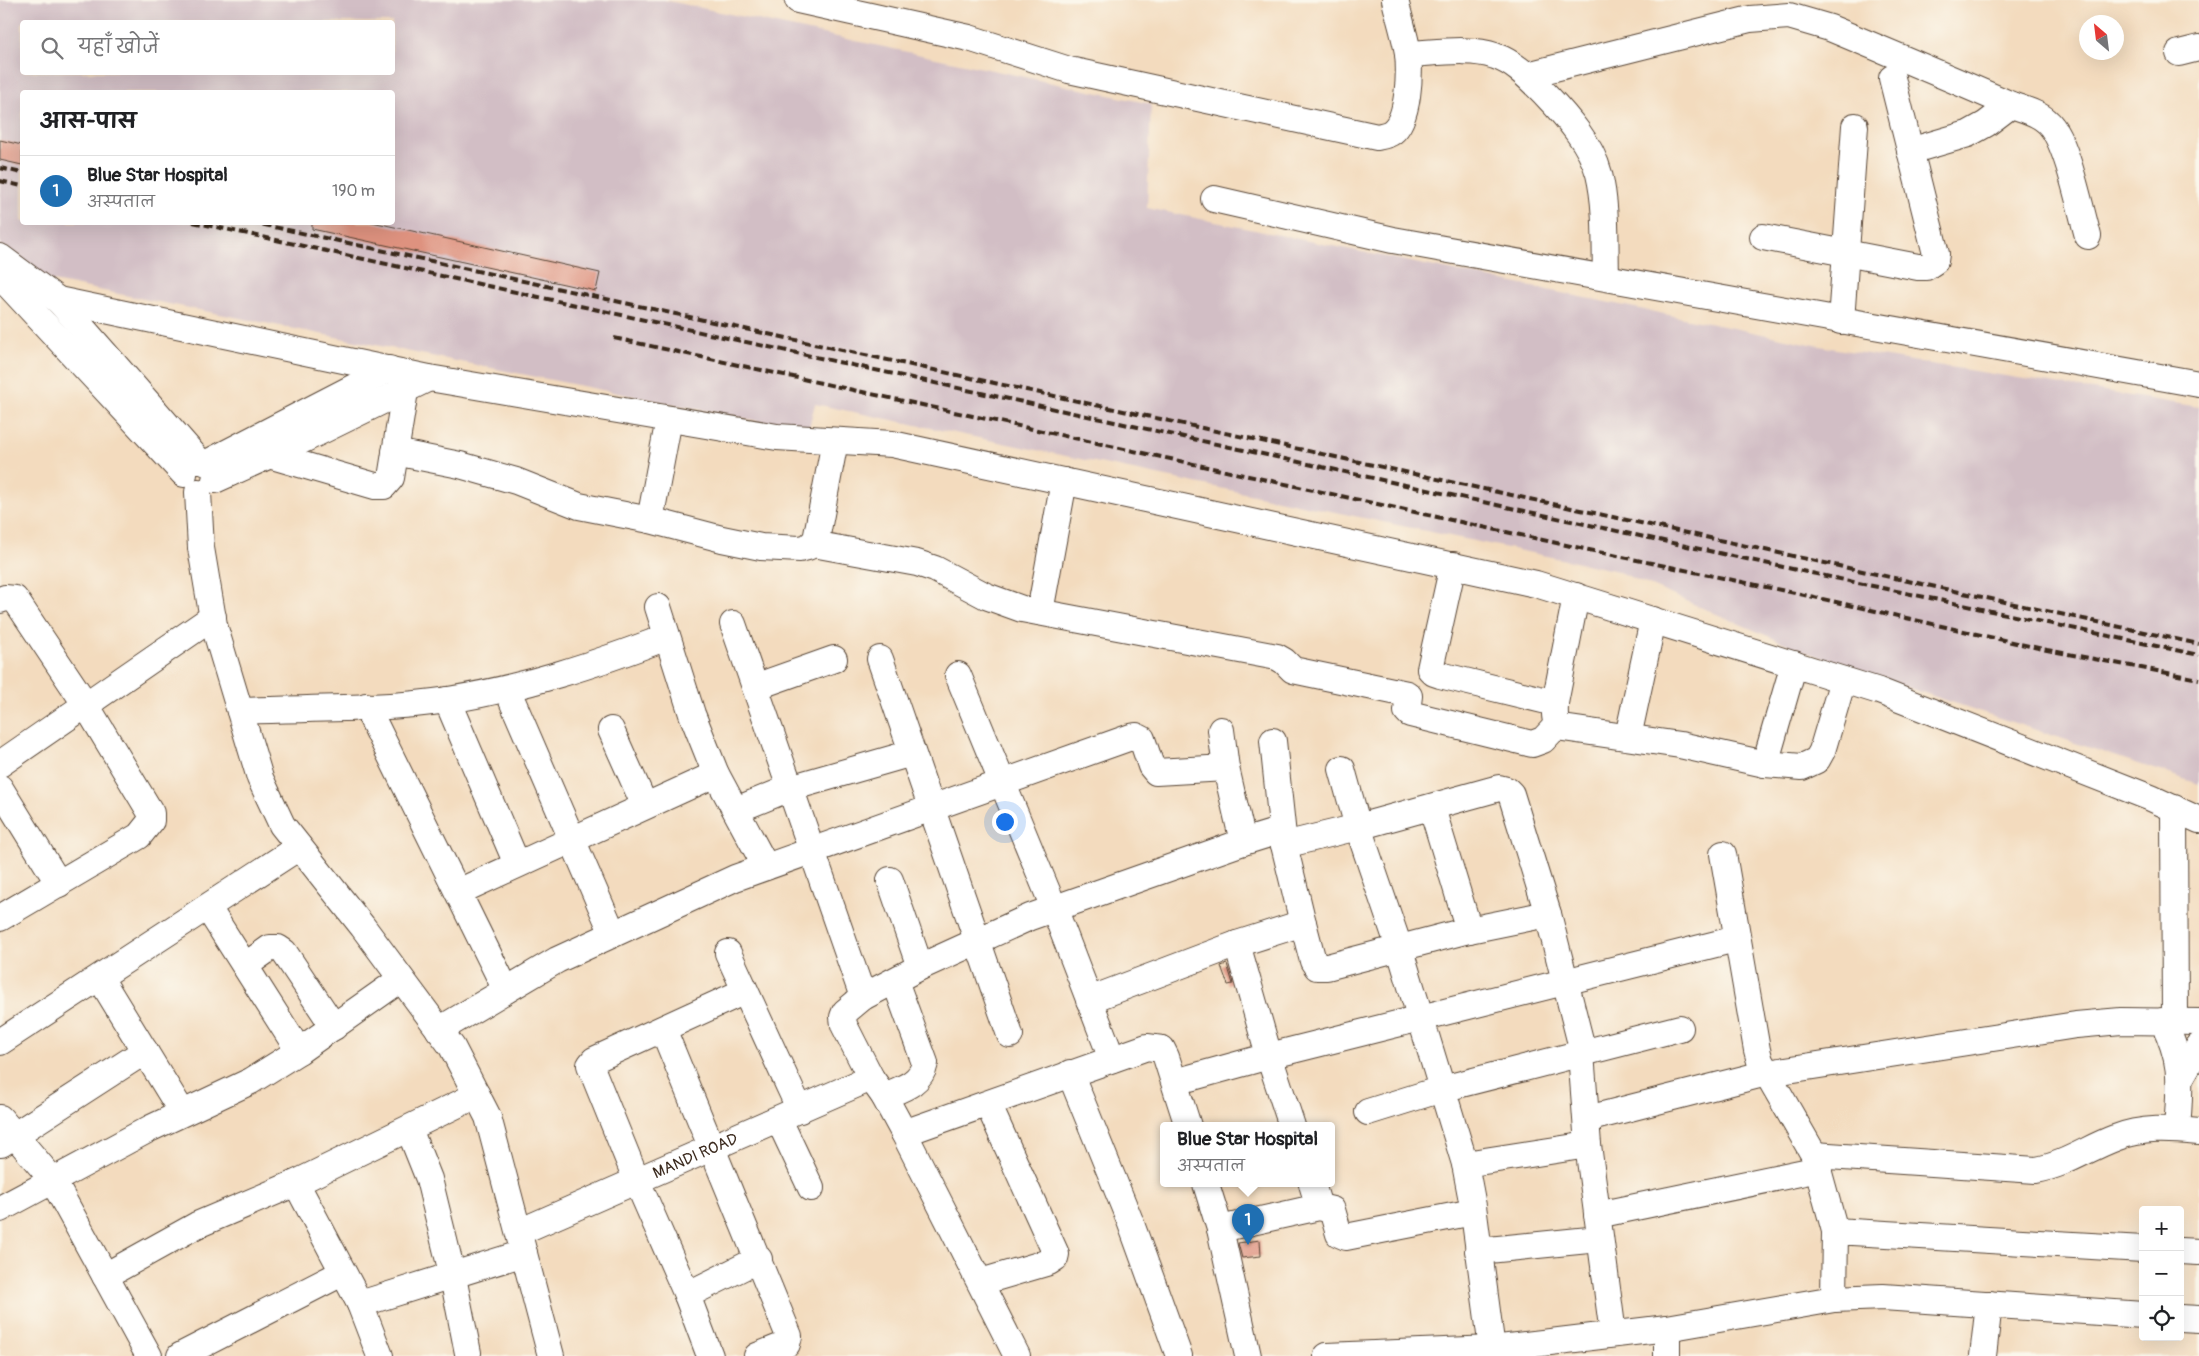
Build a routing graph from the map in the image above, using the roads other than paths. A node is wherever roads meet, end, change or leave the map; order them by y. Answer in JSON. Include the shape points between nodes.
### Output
{"nodes":[{"id":1,"x":798,"y":0,"type":"edge"},
{"id":2,"x":1374,"y":0,"type":"edge"},
{"id":3,"x":1395,"y":0,"type":"edge"},
{"id":4,"x":1756,"y":10,"type":"edge"},
{"id":5,"x":1406,"y":44,"type":"junction"},
{"id":6,"x":1526,"y":75,"type":"junction"},
{"id":7,"x":1892,"y":78,"type":"dead end"},
{"id":8,"x":2011,"y":104,"type":"junction"},
{"id":9,"x":1855,"y":126,"type":"dead end"},
{"id":10,"x":1910,"y":151,"type":"junction"},
{"id":11,"x":1214,"y":199,"type":"dead end"},
{"id":12,"x":2088,"y":236,"type":"dead end"},
{"id":13,"x":1763,"y":237,"type":"dead end"},
{"id":14,"x":1845,"y":253,"type":"junction"},
{"id":15,"x":0,"y":257,"type":"edge"},
{"id":16,"x":0,"y":276,"type":"edge"},
{"id":17,"x":1606,"y":277,"type":"junction"},
{"id":18,"x":58,"y":300,"type":"junction"},
{"id":19,"x":1841,"y":321,"type":"junction"},
{"id":20,"x":389,"y":369,"type":"junction"},
{"id":21,"x":429,"y":378,"type":"junction"},
{"id":22,"x":2199,"y":384,"type":"edge"},
{"id":23,"x":405,"y":391,"type":"junction"},
{"id":24,"x":669,"y":419,"type":"junction"},
{"id":25,"x":835,"y":441,"type":"junction"},
{"id":26,"x":395,"y":452,"type":"junction"},
{"id":27,"x":269,"y":456,"type":"junction"},
{"id":28,"x":201,"y":474,"type":"junction"},
{"id":29,"x":1064,"y":481,"type":"junction"},
{"id":30,"x":650,"y":520,"type":"junction"},
{"id":31,"x":813,"y":544,"type":"junction"},
{"id":32,"x":1453,"y":565,"type":"junction"},
{"id":33,"x":1576,"y":596,"type":"junction"},
{"id":34,"x":0,"y":600,"type":"edge"},
{"id":35,"x":658,"y":606,"type":"dead end"},
{"id":36,"x":1040,"y":612,"type":"junction"},
{"id":37,"x":212,"y":617,"type":"junction"},
{"id":38,"x":1653,"y":620,"type":"junction"},
{"id":39,"x":734,"y":624,"type":"dead end"},
{"id":40,"x":667,"y":638,"type":"junction"},
{"id":41,"x":834,"y":659,"type":"dead end"},
{"id":42,"x":880,"y":659,"type":"dead end"},
{"id":43,"x":1794,"y":664,"type":"junction"},
{"id":44,"x":958,"y":675,"type":"dead end"},
{"id":45,"x":1843,"y":680,"type":"junction"},
{"id":46,"x":755,"y":687,"type":"junction"},
{"id":47,"x":508,"y":689,"type":"junction"},
{"id":48,"x":447,"y":700,"type":"junction"},
{"id":49,"x":86,"y":705,"type":"junction"},
{"id":50,"x":366,"y":706,"type":"junction"},
{"id":51,"x":240,"y":711,"type":"junction"},
{"id":52,"x":1556,"y":714,"type":"junction"},
{"id":53,"x":611,"y":730,"type":"dead end"},
{"id":54,"x":1221,"y":730,"type":"dead end"},
{"id":55,"x":1628,"y":737,"type":"junction"},
{"id":56,"x":1273,"y":741,"type":"dead end"},
{"id":57,"x":912,"y":753,"type":"junction"},
{"id":58,"x":0,"y":764,"type":"edge"},
{"id":59,"x":1765,"y":764,"type":"junction"},
{"id":60,"x":1226,"y":768,"type":"junction"},
{"id":61,"x":1342,"y":769,"type":"dead end"},
{"id":62,"x":716,"y":774,"type":"junction"},
{"id":63,"x":1002,"y":784,"type":"junction"},
{"id":64,"x":0,"y":788,"type":"edge"},
{"id":65,"x":790,"y":788,"type":"junction"},
{"id":66,"x":644,"y":806,"type":"junction"},
{"id":67,"x":930,"y":807,"type":"junction"},
{"id":68,"x":1432,"y":808,"type":"junction"},
{"id":69,"x":2174,"y":808,"type":"junction"},
{"id":70,"x":736,"y":810,"type":"junction"},
{"id":71,"x":2199,"y":820,"type":"edge"},
{"id":72,"x":1358,"y":828,"type":"junction"},
{"id":73,"x":1283,"y":838,"type":"junction"},
{"id":74,"x":571,"y":839,"type":"junction"},
{"id":75,"x":1243,"y":842,"type":"junction"},
{"id":76,"x":299,"y":847,"type":"junction"},
{"id":77,"x":812,"y":850,"type":"junction"},
{"id":78,"x":1723,"y":854,"type":"dead end"},
{"id":79,"x":517,"y":864,"type":"junction"},
{"id":80,"x":766,"y":867,"type":"junction"},
{"id":81,"x":890,"y":880,"type":"dead end"},
{"id":82,"x":59,"y":884,"type":"junction"},
{"id":83,"x":458,"y":892,"type":"junction"},
{"id":84,"x":208,"y":908,"type":"junction"},
{"id":85,"x":1054,"y":908,"type":"junction"},
{"id":86,"x":1548,"y":914,"type":"junction"},
{"id":87,"x":0,"y":918,"type":"edge"},
{"id":88,"x":1303,"y":924,"type":"junction"},
{"id":89,"x":1469,"y":930,"type":"junction"},
{"id":90,"x":613,"y":934,"type":"junction"},
{"id":91,"x":1736,"y":939,"type":"junction"},
{"id":92,"x":976,"y":941,"type":"junction"},
{"id":93,"x":1237,"y":944,"type":"junction"},
{"id":94,"x":1399,"y":947,"type":"junction"},
{"id":95,"x":728,"y":953,"type":"dead end"},
{"id":96,"x":246,"y":965,"type":"junction"},
{"id":97,"x":920,"y":967,"type":"junction"},
{"id":98,"x":100,"y":978,"type":"junction"},
{"id":99,"x":401,"y":979,"type":"junction"},
{"id":100,"x":895,"y":981,"type":"junction"},
{"id":101,"x":1565,"y":982,"type":"junction"},
{"id":102,"x":506,"y":990,"type":"junction"},
{"id":103,"x":746,"y":992,"type":"junction"},
{"id":104,"x":863,"y":997,"type":"junction"},
{"id":105,"x":1089,"y":1000,"type":"junction"},
{"id":106,"x":1420,"y":1017,"type":"junction"},
{"id":107,"x":2179,"y":1021,"type":"edge"},
{"id":108,"x":334,"y":1027,"type":"junction"},
{"id":109,"x":1680,"y":1028,"type":"dead end"},
{"id":110,"x":663,"y":1029,"type":"junction"},
{"id":111,"x":439,"y":1030,"type":"junction"},
{"id":112,"x":1010,"y":1035,"type":"dead end"},
{"id":113,"x":0,"y":1042,"type":"edge"},
{"id":114,"x":2199,"y":1046,"type":"edge"},
{"id":115,"x":145,"y":1051,"type":"junction"},
{"id":116,"x":299,"y":1051,"type":"junction"},
{"id":117,"x":1582,"y":1052,"type":"junction"},
{"id":118,"x":1269,"y":1056,"type":"junction"},
{"id":119,"x":1112,"y":1059,"type":"junction"},
{"id":120,"x":1070,"y":1073,"type":"junction"},
{"id":121,"x":1767,"y":1073,"type":"junction"},
{"id":122,"x":2180,"y":1079,"type":"junction"},
{"id":123,"x":1175,"y":1082,"type":"junction"},
{"id":124,"x":877,"y":1087,"type":"junction"},
{"id":125,"x":1442,"y":1089,"type":"junction"},
{"id":126,"x":477,"y":1095,"type":"junction"},
{"id":127,"x":988,"y":1104,"type":"junction"},
{"id":128,"x":182,"y":1112,"type":"junction"},
{"id":129,"x":1368,"y":1112,"type":"dead end"},
{"id":130,"x":790,"y":1115,"type":"junction"},
{"id":131,"x":1587,"y":1119,"type":"junction"},
{"id":132,"x":1187,"y":1122,"type":"edge"},
{"id":133,"x":1291,"y":1122,"type":"edge"},
{"id":134,"x":409,"y":1129,"type":"junction"},
{"id":135,"x":2188,"y":1131,"type":"edge"},
{"id":136,"x":5,"y":1132,"type":"edge"},
{"id":137,"x":904,"y":1132,"type":"junction"},
{"id":138,"x":1588,"y":1145,"type":"junction"},
{"id":139,"x":712,"y":1149,"type":"junction"},
{"id":140,"x":1816,"y":1162,"type":"junction"},
{"id":141,"x":1465,"y":1164,"type":"junction"},
{"id":142,"x":52,"y":1179,"type":"junction"},
{"id":143,"x":637,"y":1182,"type":"junction"},
{"id":144,"x":296,"y":1183,"type":"junction"},
{"id":145,"x":1207,"y":1187,"type":"edge"},
{"id":146,"x":811,"y":1188,"type":"dead end"},
{"id":147,"x":1316,"y":1195,"type":"edge"},
{"id":148,"x":0,"y":1209,"type":"edge"},
{"id":149,"x":1473,"y":1212,"type":"junction"},
{"id":150,"x":1598,"y":1227,"type":"junction"},
{"id":151,"x":1220,"y":1230,"type":"junction"},
{"id":152,"x":1835,"y":1231,"type":"junction"},
{"id":153,"x":521,"y":1243,"type":"junction"},
{"id":154,"x":2139,"y":1249,"type":"edge"},
{"id":155,"x":1478,"y":1251,"type":"junction"},
{"id":156,"x":2184,"y":1251,"type":"edge"},
{"id":157,"x":2199,"y":1252,"type":"edge"},
{"id":158,"x":759,"y":1259,"type":"junction"},
{"id":159,"x":342,"y":1273,"type":"junction"},
{"id":160,"x":105,"y":1276,"type":"junction"},
{"id":161,"x":453,"y":1277,"type":"junction"},
{"id":162,"x":981,"y":1282,"type":"junction"},
{"id":163,"x":687,"y":1295,"type":"junction"},
{"id":164,"x":1834,"y":1299,"type":"junction"},
{"id":165,"x":360,"y":1304,"type":"junction"},
{"id":166,"x":1989,"y":1304,"type":"junction"},
{"id":167,"x":2139,"y":1315,"type":"edge"},
{"id":168,"x":2184,"y":1318,"type":"edge"},
{"id":169,"x":2199,"y":1319,"type":"edge"},
{"id":170,"x":1667,"y":1328,"type":"junction"},
{"id":171,"x":1613,"y":1334,"type":"junction"},
{"id":172,"x":1492,"y":1349,"type":"junction"},
{"id":173,"x":468,"y":1353,"type":"dead end"},
{"id":174,"x":1419,"y":1354,"type":"edge"},
{"id":175,"x":149,"y":1356,"type":"edge"},
{"id":176,"x":180,"y":1356,"type":"edge"},
{"id":177,"x":380,"y":1356,"type":"edge"},
{"id":178,"x":551,"y":1356,"type":"edge"},
{"id":179,"x":710,"y":1356,"type":"edge"},
{"id":180,"x":757,"y":1356,"type":"edge"},
{"id":181,"x":1018,"y":1356,"type":"edge"},
{"id":182,"x":1179,"y":1356,"type":"edge"},
{"id":183,"x":1248,"y":1356,"type":"edge"},
{"id":184,"x":1327,"y":1356,"type":"edge"},
{"id":185,"x":1667,"y":1356,"type":"edge"},
{"id":186,"x":1983,"y":1356,"type":"edge"}],
"edges":[{"from":1,"to":5,"type":"street","via":[[969,38],[1076,72],[1377,137],[1391,133],[1399,125],[1404,112]]},
{"from":2,"to":5,"type":"street"},
{"from":3,"to":5,"type":"street"},
{"from":4,"to":6,"type":"street"},
{"from":4,"to":8,"type":"street","via":[[1830,28]]},
{"from":5,"to":6,"type":"street","via":[[1496,56]]},
{"from":6,"to":17,"type":"street","via":[[1561,111],[1584,142],[1599,173]]},
{"from":7,"to":10,"type":"street"},
{"from":8,"to":10,"type":"street","via":[[1968,134]]},
{"from":8,"to":12,"type":"street","via":[[2044,119],[2057,134]]},
{"from":9,"to":14,"type":"street"},
{"from":10,"to":14,"type":"street","via":[[1936,254],[1935,261],[1926,267],[1918,267]]},
{"from":11,"to":17,"type":"street","via":[[1393,240]]},
{"from":13,"to":14,"type":"street"},
{"from":14,"to":19,"type":"street"},
{"from":15,"to":18,"type":"street"},
{"from":16,"to":28,"type":"street"},
{"from":17,"to":19,"type":"street"},
{"from":18,"to":20,"type":"street"},
{"from":18,"to":28,"type":"street"},
{"from":19,"to":22,"type":"street"},
{"from":20,"to":21,"type":"street"},
{"from":20,"to":28,"type":"street"},
{"from":21,"to":23,"type":"street"},
{"from":21,"to":24,"type":"street"},
{"from":23,"to":26,"type":"street"},
{"from":23,"to":27,"type":"street"},
{"from":24,"to":25,"type":"street","via":[[777,437]]},
{"from":24,"to":30,"type":"street"},
{"from":25,"to":29,"type":"street","via":[[892,444]]},
{"from":25,"to":31,"type":"street"},
{"from":26,"to":27,"type":"street","via":[[391,478],[384,486]]},
{"from":26,"to":30,"type":"street","via":[[460,465],[516,481],[579,506]]},
{"from":27,"to":28,"type":"street"},
{"from":28,"to":37,"type":"street","via":[[202,548]]},
{"from":29,"to":32,"type":"street"},
{"from":29,"to":36,"type":"street"},
{"from":30,"to":31,"type":"street","via":[[760,547],[800,549]]},
{"from":31,"to":36,"type":"street","via":[[917,563],[986,596]]},
{"from":32,"to":33,"type":"street"},
{"from":32,"to":52,"type":"street","via":[[1430,669],[1434,674]]},
{"from":33,"to":38,"type":"street"},
{"from":33,"to":52,"type":"street"},
{"from":34,"to":49,"type":"street","via":[[15,599]]},
{"from":35,"to":40,"type":"street"},
{"from":36,"to":52,"type":"street","via":[[1277,657],[1293,670],[1407,694],[1407,711],[1410,714],[1532,744],[1543,740]]},
{"from":37,"to":49,"type":"street"},
{"from":37,"to":51,"type":"street"},
{"from":38,"to":43,"type":"street"},
{"from":38,"to":55,"type":"street"},
{"from":39,"to":46,"type":"street"},
{"from":40,"to":47,"type":"street"},
{"from":40,"to":62,"type":"street"},
{"from":41,"to":46,"type":"street"},
{"from":42,"to":57,"type":"street"},
{"from":43,"to":45,"type":"street"},
{"from":43,"to":59,"type":"street"},
{"from":44,"to":63,"type":"street"},
{"from":45,"to":59,"type":"street","via":[[1822,751],[1816,760],[1802,767]]},
{"from":45,"to":69,"type":"street","via":[[1879,691]]},
{"from":46,"to":65,"type":"street"},
{"from":47,"to":48,"type":"street"},
{"from":47,"to":74,"type":"street"},
{"from":48,"to":50,"type":"street"},
{"from":48,"to":79,"type":"street"},
{"from":49,"to":58,"type":"street"},
{"from":49,"to":82,"type":"street","via":[[151,813],[152,821],[139,836]]},
{"from":50,"to":51,"type":"street"},
{"from":50,"to":83,"type":"street"},
{"from":51,"to":76,"type":"street","via":[[260,778],[282,825]]},
{"from":52,"to":55,"type":"street","via":[[1563,728]]},
{"from":53,"to":66,"type":"street"},
{"from":54,"to":60,"type":"street"},
{"from":55,"to":59,"type":"street"},
{"from":56,"to":73,"type":"street"},
{"from":57,"to":65,"type":"street"},
{"from":57,"to":67,"type":"street"},
{"from":60,"to":63,"type":"street","via":[[1156,772],[1142,739],[1136,736]]},
{"from":60,"to":75,"type":"street"},
{"from":61,"to":72,"type":"street"},
{"from":62,"to":66,"type":"street"},
{"from":62,"to":70,"type":"street"},
{"from":63,"to":67,"type":"street"},
{"from":63,"to":85,"type":"street"},
{"from":64,"to":82,"type":"street"},
{"from":65,"to":70,"type":"street"},
{"from":65,"to":77,"type":"street"},
{"from":66,"to":74,"type":"street"},
{"from":67,"to":77,"type":"street"},
{"from":67,"to":92,"type":"street"},
{"from":68,"to":72,"type":"street"},
{"from":68,"to":86,"type":"street","via":[[1498,788],[1507,790],[1514,801]]},
{"from":68,"to":89,"type":"street"},
{"from":69,"to":71,"type":"street"},
{"from":69,"to":107,"type":"street"},
{"from":70,"to":80,"type":"street"},
{"from":72,"to":73,"type":"street"},
{"from":72,"to":94,"type":"street"},
{"from":73,"to":75,"type":"street"},
{"from":73,"to":88,"type":"street"},
{"from":74,"to":79,"type":"street"},
{"from":74,"to":90,"type":"street"},
{"from":75,"to":85,"type":"street"},
{"from":76,"to":84,"type":"street"},
{"from":76,"to":99,"type":"street"},
{"from":77,"to":80,"type":"street"},
{"from":77,"to":104,"type":"street"},
{"from":78,"to":91,"type":"street"},
{"from":79,"to":83,"type":"street"},
{"from":80,"to":90,"type":"street"},
{"from":81,"to":97,"type":"street"},
{"from":82,"to":87,"type":"street"},
{"from":83,"to":102,"type":"street"},
{"from":84,"to":96,"type":"street"},
{"from":84,"to":98,"type":"street"},
{"from":85,"to":92,"type":"street"},
{"from":85,"to":105,"type":"street"},
{"from":86,"to":89,"type":"street"},
{"from":86,"to":101,"type":"street"},
{"from":88,"to":93,"type":"street"},
{"from":88,"to":94,"type":"street","via":[[1317,968]]},
{"from":89,"to":94,"type":"street"},
{"from":90,"to":102,"type":"street","via":[[557,960]]},
{"from":91,"to":101,"type":"street"},
{"from":91,"to":121,"type":"street","via":[[1754,1038]]},
{"from":92,"to":97,"type":"street"},
{"from":92,"to":112,"type":"street"},
{"from":93,"to":105,"type":"street"},
{"from":93,"to":118,"type":"street"},
{"from":94,"to":106,"type":"street"},
{"from":95,"to":103,"type":"street"},
{"from":96,"to":108,"type":"street","via":[[270,948],[284,952]]},
{"from":96,"to":116,"type":"street"},
{"from":97,"to":100,"type":"street"},
{"from":98,"to":113,"type":"street"},
{"from":98,"to":115,"type":"street"},
{"from":99,"to":108,"type":"street"},
{"from":99,"to":111,"type":"street"},
{"from":100,"to":104,"type":"street"},
{"from":100,"to":124,"type":"street","name":"MANDI ROAD","via":[[925,1063],[924,1071],[914,1082]]},
{"from":101,"to":106,"type":"street"},
{"from":101,"to":117,"type":"street"},
{"from":102,"to":111,"type":"street"},
{"from":103,"to":110,"type":"street"},
{"from":103,"to":130,"type":"street"},
{"from":104,"to":124,"type":"street","via":[[845,1012],[844,1025]]},
{"from":105,"to":119,"type":"street"},
{"from":106,"to":118,"type":"street"},
{"from":106,"to":125,"type":"street"},
{"from":107,"to":121,"type":"street","via":[[2076,1025]]},
{"from":107,"to":122,"type":"street","via":[[2177,1052]]},
{"from":108,"to":116,"type":"street"},
{"from":109,"to":117,"type":"street"},
{"from":110,"to":139,"type":"street"},
{"from":110,"to":143,"type":"street","via":[[594,1060],[590,1065]]},
{"from":111,"to":126,"type":"street","via":[[452,1047]]},
{"from":114,"to":122,"type":"street"},
{"from":115,"to":128,"type":"street"},
{"from":115,"to":136,"type":"street"},
{"from":116,"to":128,"type":"street","via":[[251,1081]]},
{"from":117,"to":125,"type":"street"},
{"from":117,"to":131,"type":"street"},
{"from":118,"to":123,"type":"street"},
{"from":118,"to":133,"type":"street"},
{"from":119,"to":120,"type":"street"},
{"from":119,"to":123,"type":"street","via":[[1156,1046],[1162,1049]]},
{"from":120,"to":127,"type":"street"},
{"from":120,"to":182,"type":"street","via":[[1130,1221]]},
{"from":121,"to":131,"type":"street"},
{"from":121,"to":140,"type":"street"},
{"from":122,"to":135,"type":"street"},
{"from":123,"to":132,"type":"street"},
{"from":124,"to":130,"type":"street","name":"MANDI ROAD"},
{"from":124,"to":137,"type":"street"},
{"from":125,"to":129,"type":"street"},
{"from":125,"to":141,"type":"street"},
{"from":126,"to":134,"type":"street"},
{"from":126,"to":153,"type":"street","via":[[488,1117]]},
{"from":127,"to":137,"type":"street"},
{"from":127,"to":162,"type":"street","via":[[1056,1254],[1049,1262]]},
{"from":128,"to":142,"type":"street"},
{"from":130,"to":139,"type":"street","name":"MANDI ROAD"},
{"from":130,"to":146,"type":"street"},
{"from":131,"to":138,"type":"street"},
{"from":134,"to":144,"type":"street"},
{"from":134,"to":161,"type":"street","via":[[429,1180]]},
{"from":135,"to":140,"type":"street","via":[[2130,1133],[2062,1164],[2036,1170]]},
{"from":136,"to":142,"type":"street"},
{"from":137,"to":162,"type":"street"},
{"from":138,"to":141,"type":"street"},
{"from":138,"to":150,"type":"street"},
{"from":139,"to":143,"type":"street","name":"MANDI ROAD"},
{"from":139,"to":158,"type":"street"},
{"from":140,"to":150,"type":"street"},
{"from":140,"to":152,"type":"street"},
{"from":141,"to":149,"type":"street"},
{"from":142,"to":148,"type":"street"},
{"from":142,"to":160,"type":"street"},
{"from":143,"to":153,"type":"street","name":"MANDI ROAD"},
{"from":143,"to":163,"type":"street"},
{"from":144,"to":159,"type":"street"},
{"from":144,"to":160,"type":"street","via":[[197,1225]]},
{"from":145,"to":151,"type":"street"},
{"from":147,"to":149,"type":"street","via":[[1332,1210],[1339,1234],[1346,1237]]},
{"from":147,"to":151,"type":"street"},
{"from":149,"to":155,"type":"street"},
{"from":150,"to":155,"type":"street"},
{"from":150,"to":171,"type":"street"},
{"from":151,"to":183,"type":"street"},
{"from":152,"to":154,"type":"street"},
{"from":152,"to":164,"type":"street"},
{"from":153,"to":161,"type":"street","name":"MANDI ROAD"},
{"from":153,"to":178,"type":"street"},
{"from":155,"to":172,"type":"street"},
{"from":156,"to":157,"type":"street"},
{"from":158,"to":163,"type":"street"},
{"from":158,"to":180,"type":"street","via":[[789,1340],[787,1344]]},
{"from":159,"to":165,"type":"street"},
{"from":159,"to":176,"type":"street"},
{"from":160,"to":175,"type":"street"},
{"from":161,"to":165,"type":"street","name":"MANDI ROAD"},
{"from":161,"to":173,"type":"street"},
{"from":162,"to":181,"type":"street"},
{"from":163,"to":179,"type":"street"},
{"from":164,"to":166,"type":"street","via":[[1883,1297]]},
{"from":164,"to":170,"type":"street"},
{"from":165,"to":177,"type":"street"},
{"from":166,"to":167,"type":"street"},
{"from":166,"to":186,"type":"street"},
{"from":168,"to":169,"type":"street"},
{"from":170,"to":171,"type":"street"},
{"from":170,"to":185,"type":"street"},
{"from":171,"to":172,"type":"street"},
{"from":172,"to":174,"type":"street"},
{"from":174,"to":184,"type":"street"}]}
